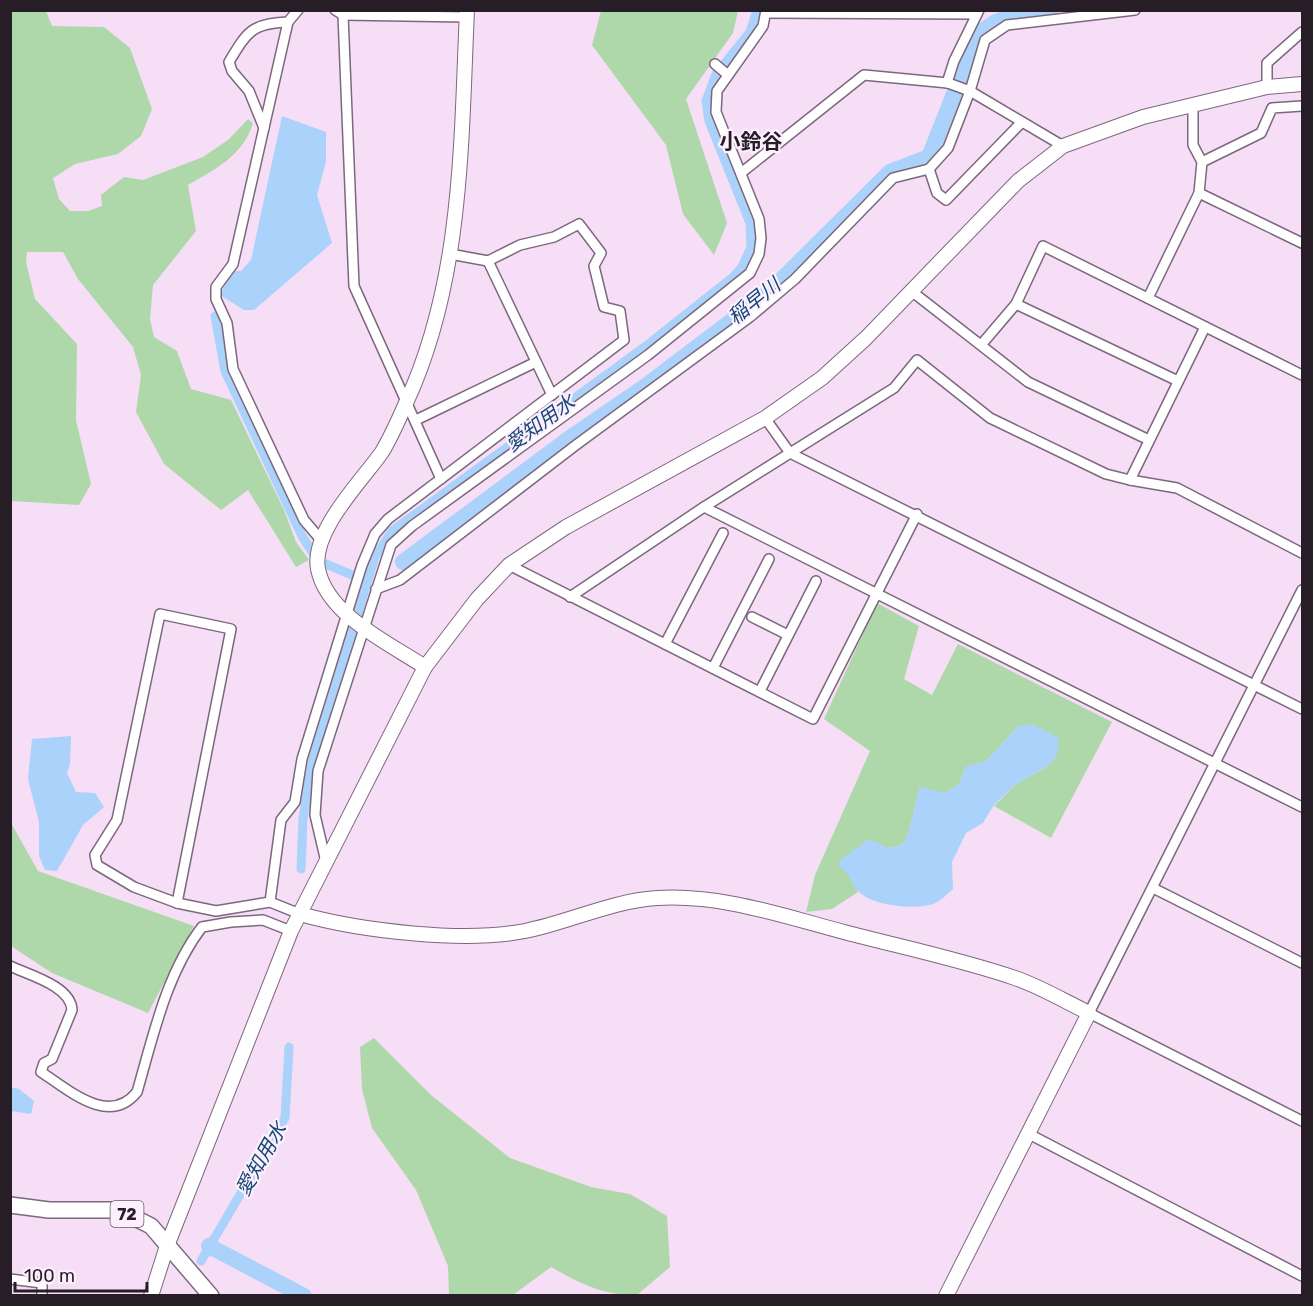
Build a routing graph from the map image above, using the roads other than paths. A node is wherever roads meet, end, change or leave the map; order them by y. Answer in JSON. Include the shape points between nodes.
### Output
{"nodes":[{"id":1,"x":298,"y":10,"type":"edge"},
{"id":2,"x":1135,"y":10,"type":"edge"},
{"id":3,"x":766,"y":12,"type":"edge"},
{"id":4,"x":978,"y":12,"type":"edge"},
{"id":5,"x":339,"y":13,"type":"edge"},
{"id":6,"x":467,"y":14,"type":"edge"},
{"id":7,"x":288,"y":22,"type":"junction"},
{"id":8,"x":1302,"y":32,"type":"edge"},
{"id":9,"x":715,"y":64,"type":"dead end"},
{"id":10,"x":727,"y":73,"type":"junction"},
{"id":11,"x":948,"y":83,"type":"junction"},
{"id":12,"x":1302,"y":84,"type":"edge"},
{"id":13,"x":1268,"y":87,"type":"junction"},
{"id":14,"x":970,"y":91,"type":"junction"},
{"id":15,"x":1193,"y":104,"type":"junction"},
{"id":16,"x":1302,"y":106,"type":"edge"},
{"id":17,"x":1021,"y":123,"type":"junction"},
{"id":18,"x":264,"y":128,"type":"junction"},
{"id":19,"x":1063,"y":146,"type":"junction"},
{"id":20,"x":1202,"y":162,"type":"junction"},
{"id":21,"x":929,"y":169,"type":"junction"},
{"id":22,"x":741,"y":173,"type":"junction"},
{"id":23,"x":1199,"y":193,"type":"junction"},
{"id":24,"x":1302,"y":243,"type":"edge"},
{"id":25,"x":450,"y":254,"type":"junction"},
{"id":26,"x":488,"y":261,"type":"junction"},
{"id":27,"x":910,"y":290,"type":"junction"},
{"id":28,"x":1148,"y":298,"type":"junction"},
{"id":29,"x":1016,"y":304,"type":"junction"},
{"id":30,"x":1205,"y":327,"type":"junction"},
{"id":31,"x":981,"y":345,"type":"junction"},
{"id":32,"x":536,"y":362,"type":"junction"},
{"id":33,"x":1302,"y":375,"type":"edge"},
{"id":34,"x":1178,"y":381,"type":"junction"},
{"id":35,"x":552,"y":395,"type":"junction"},
{"id":36,"x":407,"y":401,"type":"junction"},
{"id":37,"x":765,"y":418,"type":"junction"},
{"id":38,"x":416,"y":420,"type":"junction"},
{"id":39,"x":1149,"y":440,"type":"junction"},
{"id":40,"x":790,"y":453,"type":"junction"},
{"id":41,"x":441,"y":478,"type":"junction"},
{"id":42,"x":1130,"y":480,"type":"junction"},
{"id":43,"x":704,"y":507,"type":"junction"},
{"id":44,"x":917,"y":514,"type":"junction"},
{"id":45,"x":723,"y":533,"type":"dead end"},
{"id":46,"x":321,"y":540,"type":"junction"},
{"id":47,"x":1302,"y":553,"type":"edge"},
{"id":48,"x":769,"y":559,"type":"dead end"},
{"id":49,"x":509,"y":565,"type":"junction"},
{"id":50,"x":816,"y":581,"type":"dead end"},
{"id":51,"x":376,"y":589,"type":"junction"},
{"id":52,"x":1302,"y":590,"type":"edge"},
{"id":53,"x":876,"y":594,"type":"junction"},
{"id":54,"x":570,"y":597,"type":"junction"},
{"id":55,"x":752,"y":616,"type":"dead end"},
{"id":56,"x":354,"y":620,"type":"junction"},
{"id":57,"x":788,"y":635,"type":"junction"},
{"id":58,"x":665,"y":644,"type":"junction"},
{"id":59,"x":425,"y":668,"type":"junction"},
{"id":60,"x":713,"y":668,"type":"junction"},
{"id":61,"x":1253,"y":685,"type":"junction"},
{"id":62,"x":760,"y":691,"type":"junction"},
{"id":63,"x":1302,"y":709,"type":"edge"},
{"id":64,"x":1214,"y":762,"type":"junction"},
{"id":65,"x":1302,"y":807,"type":"edge"},
{"id":66,"x":326,"y":862,"type":"junction"},
{"id":67,"x":1153,"y":888,"type":"junction"},
{"id":68,"x":270,"y":902,"type":"junction"},
{"id":69,"x":177,"y":903,"type":"junction"},
{"id":70,"x":300,"y":914,"type":"junction"},
{"id":71,"x":291,"y":931,"type":"junction"},
{"id":72,"x":1302,"y":963,"type":"edge"},
{"id":73,"x":10,"y":966,"type":"edge"},
{"id":74,"x":1089,"y":1013,"type":"junction"},
{"id":75,"x":1302,"y":1121,"type":"edge"},
{"id":76,"x":1027,"y":1133,"type":"junction"},
{"id":77,"x":10,"y":1205,"type":"edge"},
{"id":78,"x":167,"y":1246,"type":"junction"},
{"id":79,"x":1302,"y":1276,"type":"edge"},
{"id":80,"x":10,"y":1279,"type":"edge"},
{"id":81,"x":42,"y":1296,"type":"edge"},
{"id":82,"x":150,"y":1296,"type":"edge"},
{"id":83,"x":211,"y":1296,"type":"edge"},
{"id":84,"x":946,"y":1296,"type":"edge"}],
"edges":[{"from":1,"to":7,"type":"street"},
{"from":2,"to":14,"type":"street","via":[[1007,25],[985,40]]},
{"from":3,"to":4,"type":"street"},
{"from":3,"to":10,"type":"street","via":[[763,26]]},
{"from":4,"to":11,"type":"street","via":[[954,61]]},
{"from":5,"to":6,"type":"street"},
{"from":5,"to":36,"type":"street","via":[[354,286]]},
{"from":6,"to":25,"type":"street","via":[[458,196]]},
{"from":7,"to":18,"type":"street"},
{"from":7,"to":18,"type":"street","via":[[266,23],[246,33],[229,62],[249,91]]},
{"from":8,"to":13,"type":"street","via":[[1267,63]]},
{"from":9,"to":10,"type":"street"},
{"from":10,"to":22,"type":"street","via":[[717,91],[716,112]]},
{"from":11,"to":14,"type":"street"},
{"from":11,"to":22,"type":"street","via":[[864,75]]},
{"from":12,"to":13,"type":"street"},
{"from":13,"to":15,"type":"street"},
{"from":14,"to":17,"type":"street"},
{"from":14,"to":21,"type":"street","via":[[948,148]]},
{"from":15,"to":19,"type":"street","via":[[1143,117]]},
{"from":15,"to":20,"type":"street","via":[[1193,145]]},
{"from":16,"to":20,"type":"street","via":[[1272,108],[1261,133]]},
{"from":17,"to":19,"type":"street"},
{"from":17,"to":21,"type":"street","via":[[946,200],[937,193]]},
{"from":18,"to":46,"type":"street","via":[[232,264],[216,287],[216,299],[227,323],[233,369],[304,520]]},
{"from":19,"to":27,"type":"street","via":[[1018,181]]},
{"from":20,"to":23,"type":"street"},
{"from":21,"to":51,"type":"street","via":[[893,178],[795,279],[750,317],[400,580]]},
{"from":22,"to":51,"type":"street","via":[[759,219],[761,238],[750,273],[648,355],[412,526],[391,545]]},
{"from":23,"to":24,"type":"street"},
{"from":23,"to":28,"type":"street"},
{"from":25,"to":26,"type":"street"},
{"from":25,"to":36,"type":"street"},
{"from":26,"to":32,"type":"street"},
{"from":26,"to":35,"type":"street","via":[[579,224],[599,249],[600,257],[594,266],[604,307],[620,311],[624,340]]},
{"from":27,"to":31,"type":"street"},
{"from":27,"to":37,"type":"street","via":[[822,378]]},
{"from":28,"to":29,"type":"street","via":[[1042,246]]},
{"from":28,"to":30,"type":"street"},
{"from":29,"to":31,"type":"street"},
{"from":29,"to":34,"type":"street"},
{"from":30,"to":33,"type":"street"},
{"from":30,"to":34,"type":"street"},
{"from":31,"to":39,"type":"street","via":[[1028,382]]},
{"from":32,"to":35,"type":"street"},
{"from":32,"to":38,"type":"street"},
{"from":34,"to":39,"type":"street"},
{"from":35,"to":41,"type":"street"},
{"from":36,"to":38,"type":"street"},
{"from":36,"to":46,"type":"street","via":[[383,449]]},
{"from":37,"to":40,"type":"street"},
{"from":37,"to":49,"type":"street","via":[[566,527]]},
{"from":38,"to":41,"type":"street"},
{"from":39,"to":42,"type":"street"},
{"from":40,"to":42,"type":"street","via":[[894,388],[917,360],[990,418],[1106,474]]},
{"from":40,"to":43,"type":"street"},
{"from":40,"to":44,"type":"street"},
{"from":41,"to":56,"type":"street","via":[[388,519],[375,534],[362,565]]},
{"from":42,"to":47,"type":"street","via":[[1177,488]]},
{"from":43,"to":53,"type":"street"},
{"from":43,"to":54,"type":"street"},
{"from":44,"to":53,"type":"street"},
{"from":44,"to":61,"type":"street"},
{"from":45,"to":58,"type":"street"},
{"from":46,"to":56,"type":"street","via":[[318,568],[326,590],[333,603]]},
{"from":48,"to":60,"type":"street"},
{"from":49,"to":54,"type":"street"},
{"from":49,"to":59,"type":"street","via":[[477,599]]},
{"from":50,"to":57,"type":"street"},
{"from":51,"to":56,"type":"street"},
{"from":52,"to":61,"type":"street"},
{"from":53,"to":62,"type":"street","via":[[813,719]]},
{"from":53,"to":64,"type":"street"},
{"from":54,"to":58,"type":"street"},
{"from":55,"to":57,"type":"street"},
{"from":56,"to":59,"type":"street"},
{"from":56,"to":66,"type":"street","via":[[318,771],[315,815]]},
{"from":56,"to":68,"type":"street","via":[[302,759],[296,802],[280,820]]},
{"from":57,"to":62,"type":"street"},
{"from":58,"to":60,"type":"street"},
{"from":59,"to":66,"type":"street"},
{"from":60,"to":62,"type":"street"},
{"from":61,"to":63,"type":"street"},
{"from":61,"to":64,"type":"street"},
{"from":64,"to":65,"type":"street"},
{"from":64,"to":67,"type":"street"},
{"from":66,"to":70,"type":"street"},
{"from":67,"to":72,"type":"street"},
{"from":67,"to":74,"type":"street"},
{"from":68,"to":69,"type":"street","via":[[216,911]]},
{"from":68,"to":70,"type":"street"},
{"from":69,"to":69,"type":"street","via":[[134,887],[97,865],[94,855],[117,820],[160,614],[231,629]]},
{"from":70,"to":71,"type":"street"},
{"from":70,"to":74,"type":"street","via":[[405,931],[496,936],[657,898],[709,899],[1016,979]]},
{"from":71,"to":73,"type":"street","via":[[263,920],[202,927],[161,1008],[136,1092],[128,1102],[114,1108],[83,1099],[41,1072],[44,1063],[52,1059],[72,1002],[62,991]]},
{"from":71,"to":78,"type":"street"},
{"from":74,"to":75,"type":"street"},
{"from":74,"to":76,"type":"street"},
{"from":76,"to":79,"type":"street"},
{"from":76,"to":84,"type":"street"},
{"from":77,"to":78,"type":"main road","number":"72","via":[[49,1210],[119,1210],[151,1226]]},
{"from":78,"to":82,"type":"street"},
{"from":78,"to":83,"type":"main road","number":"72"},
{"from":80,"to":81,"type":"street","via":[[42,1283]]}]}
